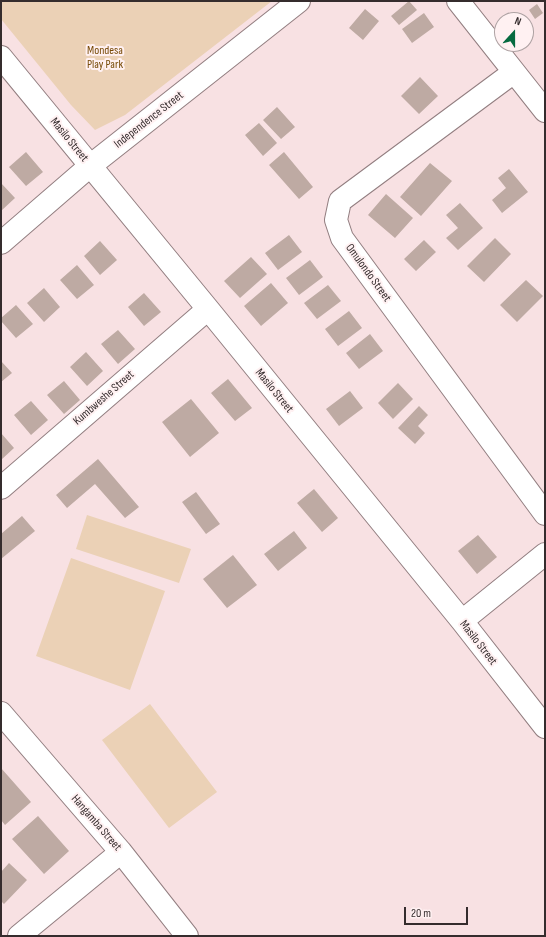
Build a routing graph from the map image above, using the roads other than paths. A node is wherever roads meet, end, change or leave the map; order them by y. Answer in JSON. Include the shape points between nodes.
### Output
{"nodes":[{"id":1,"x":299,"y":1,"type":"edge"},
{"id":2,"x":458,"y":1,"type":"edge"},
{"id":3,"x":1,"y":57,"type":"edge"},
{"id":4,"x":514,"y":72,"type":"junction"},
{"id":5,"x":545,"y":111,"type":"edge"},
{"id":6,"x":90,"y":166,"type":"junction"},
{"id":7,"x":1,"y":243,"type":"edge"},
{"id":8,"x":208,"y":309,"type":"junction"},
{"id":9,"x":1,"y":488,"type":"edge"},
{"id":10,"x":545,"y":514,"type":"edge"},
{"id":11,"x":545,"y":554,"type":"edge"},
{"id":12,"x":462,"y":621,"type":"junction"},
{"id":13,"x":1,"y":713,"type":"edge"},
{"id":14,"x":545,"y":727,"type":"edge"},
{"id":15,"x":121,"y":852,"type":"junction"},
{"id":16,"x":19,"y":936,"type":"edge"},
{"id":17,"x":187,"y":936,"type":"edge"}],
"edges":[{"from":1,"to":6,"type":"street","name":"Independence Street"},
{"from":2,"to":4,"type":"street"},
{"from":3,"to":6,"type":"street","name":"Masilo Street"},
{"from":4,"to":5,"type":"street"},
{"from":4,"to":10,"type":"street","name":"Omulondo Street","via":[[340,201],[336,220],[342,238]]},
{"from":6,"to":7,"type":"street","name":"Independence Street"},
{"from":6,"to":8,"type":"street","name":"Masilo Street"},
{"from":8,"to":9,"type":"street","name":"Kumbweshe Street"},
{"from":8,"to":12,"type":"street","name":"Masilo Street"},
{"from":11,"to":12,"type":"street"},
{"from":12,"to":14,"type":"street","name":"Masilo Street"},
{"from":13,"to":15,"type":"street","name":"Hangamba Street"},
{"from":15,"to":16,"type":"street"},
{"from":15,"to":17,"type":"street","name":"Hangamba Street"}]}
